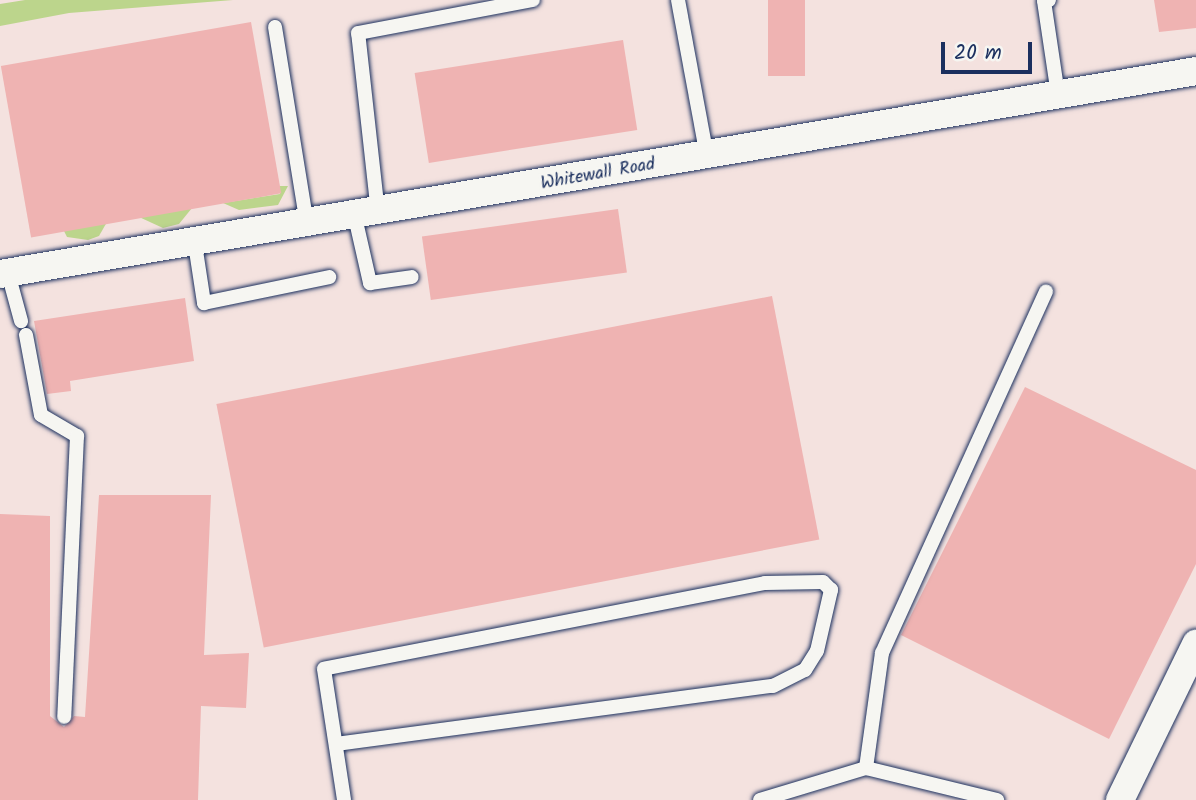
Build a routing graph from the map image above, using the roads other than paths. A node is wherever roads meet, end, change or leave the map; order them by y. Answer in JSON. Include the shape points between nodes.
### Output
{"nodes":[{"id":1,"x":533,"y":0,"type":"edge"},
{"id":2,"x":678,"y":0,"type":"edge"},
{"id":3,"x":1049,"y":0,"type":"edge"},
{"id":4,"x":275,"y":27,"type":"dead end"},
{"id":5,"x":1196,"y":71,"type":"edge"},
{"id":6,"x":1058,"y":95,"type":"junction"},
{"id":7,"x":707,"y":156,"type":"junction"},
{"id":8,"x":367,"y":215,"type":"junction"},
{"id":9,"x":307,"y":225,"type":"junction"},
{"id":10,"x":195,"y":244,"type":"junction"},
{"id":11,"x":4,"y":274,"type":"edge"},
{"id":12,"x":329,"y":277,"type":"dead end"},
{"id":13,"x":412,"y":277,"type":"dead end"},
{"id":14,"x":1046,"y":292,"type":"dead end"},
{"id":15,"x":1196,"y":644,"type":"edge"},
{"id":16,"x":64,"y":717,"type":"dead end"},
{"id":17,"x":336,"y":744,"type":"junction"},
{"id":18,"x":866,"y":768,"type":"junction"},
{"id":19,"x":344,"y":800,"type":"edge"},
{"id":20,"x":760,"y":800,"type":"edge"},
{"id":21,"x":997,"y":800,"type":"edge"},
{"id":22,"x":1120,"y":800,"type":"edge"}],
"edges":[{"from":1,"to":8,"type":"lane","via":[[358,33]]},
{"from":2,"to":7,"type":"lane"},
{"from":3,"to":6,"type":"lane","via":[[1044,1]]},
{"from":4,"to":9,"type":"lane"},
{"from":5,"to":6,"type":"street","name":"Whitewall Road"},
{"from":6,"to":7,"type":"street","name":"Whitewall Road"},
{"from":7,"to":8,"type":"street","name":"Whitewall Road"},
{"from":8,"to":9,"type":"street","name":"Whitewall Road"},
{"from":8,"to":13,"type":"lane","via":[[370,283]]},
{"from":9,"to":10,"type":"street","name":"Whitewall Road"},
{"from":10,"to":11,"type":"street","name":"Whitewall Road"},
{"from":10,"to":12,"type":"lane","via":[[204,303]]},
{"from":11,"to":16,"type":"lane","via":[[24,328],[41,415],[77,436]]},
{"from":14,"to":18,"type":"lane","via":[[882,653]]},
{"from":15,"to":22,"type":"street"},
{"from":17,"to":17,"type":"lane","via":[[324,669],[765,583],[823,582],[831,590],[817,651],[804,670],[773,687]]},
{"from":17,"to":19,"type":"lane"},
{"from":18,"to":20,"type":"lane"},
{"from":18,"to":21,"type":"lane"}]}
